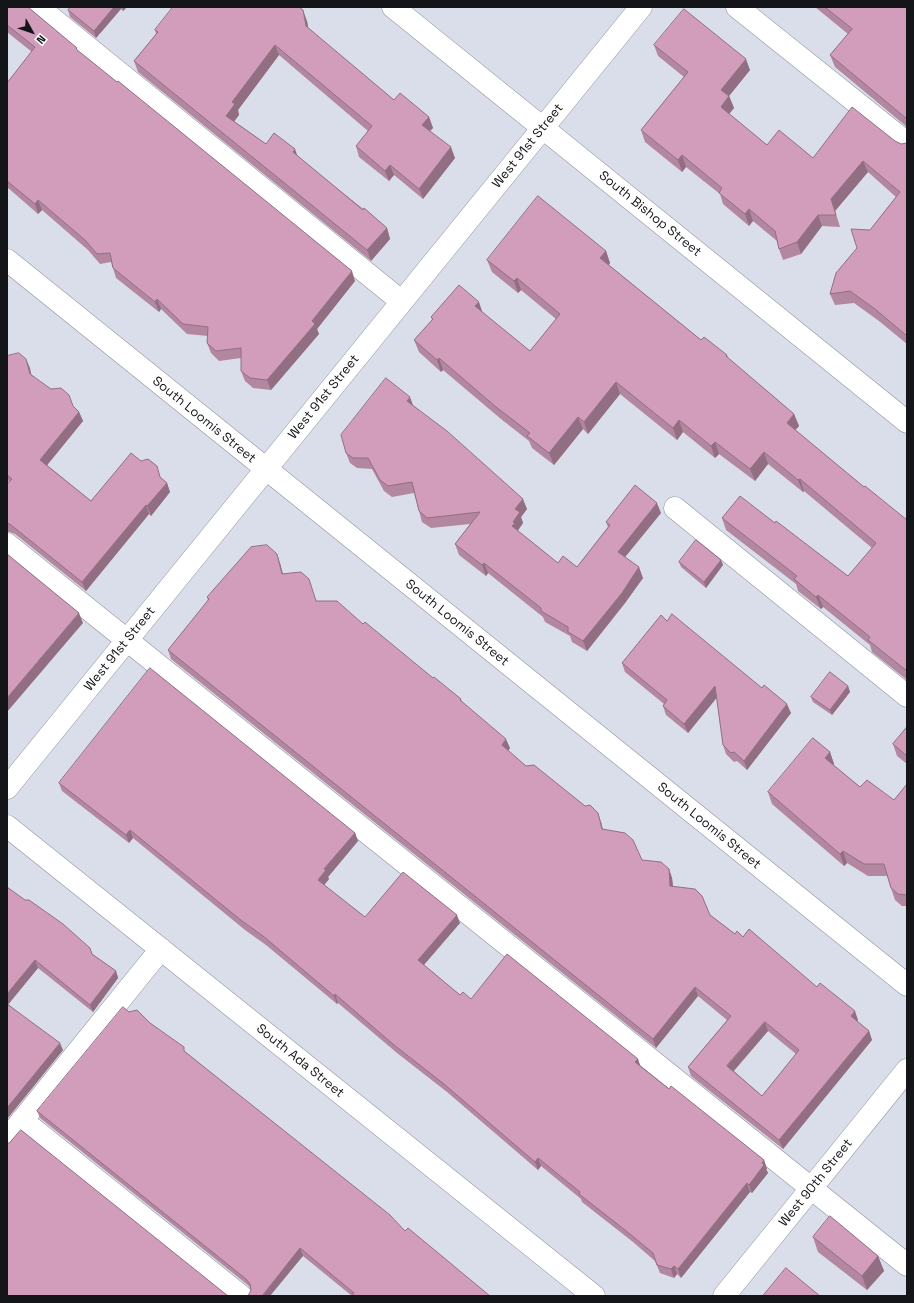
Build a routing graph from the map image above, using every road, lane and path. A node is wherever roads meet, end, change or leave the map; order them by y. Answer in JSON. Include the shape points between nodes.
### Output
{"nodes":[{"id":1,"x":38,"y":7,"type":"edge"},
{"id":2,"x":393,"y":7,"type":"edge"},
{"id":3,"x":641,"y":7,"type":"edge"},
{"id":4,"x":737,"y":7,"type":"edge"},
{"id":5,"x":543,"y":128,"type":"junction"},
{"id":6,"x":907,"y":143,"type":"edge"},
{"id":7,"x":7,"y":260,"type":"edge"},
{"id":8,"x":401,"y":301,"type":"junction"},
{"id":9,"x":907,"y":422,"type":"edge"},
{"id":10,"x":266,"y":470,"type":"junction"},
{"id":11,"x":675,"y":508,"type":"dead end"},
{"id":12,"x":7,"y":544,"type":"edge"},
{"id":13,"x":126,"y":640,"type":"junction"},
{"id":14,"x":907,"y":696,"type":"edge"},
{"id":15,"x":7,"y":788,"type":"edge"},
{"id":16,"x":7,"y":826,"type":"edge"},
{"id":17,"x":161,"y":949,"type":"junction"},
{"id":18,"x":907,"y":985,"type":"edge"},
{"id":19,"x":907,"y":1070,"type":"edge"},
{"id":20,"x":22,"y":1120,"type":"junction"},
{"id":21,"x":7,"y":1139,"type":"edge"},
{"id":22,"x":812,"y":1188,"type":"junction"},
{"id":23,"x":907,"y":1265,"type":"edge"},
{"id":24,"x":241,"y":1296,"type":"edge"},
{"id":25,"x":594,"y":1296,"type":"edge"},
{"id":26,"x":724,"y":1296,"type":"edge"}],
"edges":[{"from":1,"to":8,"type":"street"},
{"from":2,"to":5,"type":"street","name":"South Bishop Street"},
{"from":3,"to":5,"type":"street","name":"West 91st Street"},
{"from":4,"to":6,"type":"street"},
{"from":5,"to":8,"type":"street","name":"West 91st Street"},
{"from":5,"to":9,"type":"street","name":"South Bishop Street"},
{"from":7,"to":10,"type":"street","name":"South Loomis Street"},
{"from":8,"to":10,"type":"street","name":"West 91st Street"},
{"from":10,"to":13,"type":"street","name":"West 91st Street"},
{"from":10,"to":18,"type":"street","name":"South Loomis Street"},
{"from":11,"to":14,"type":"street"},
{"from":12,"to":13,"type":"street"},
{"from":13,"to":15,"type":"street","name":"West 91st Street"},
{"from":13,"to":22,"type":"street"},
{"from":16,"to":17,"type":"street","name":"South Ada Street"},
{"from":17,"to":20,"type":"street"},
{"from":17,"to":25,"type":"street","name":"South Ada Street"},
{"from":19,"to":22,"type":"street","name":"West 90th Street"},
{"from":20,"to":21,"type":"street"},
{"from":20,"to":24,"type":"street"},
{"from":22,"to":23,"type":"street"},
{"from":22,"to":26,"type":"street","name":"West 90th Street"}]}
